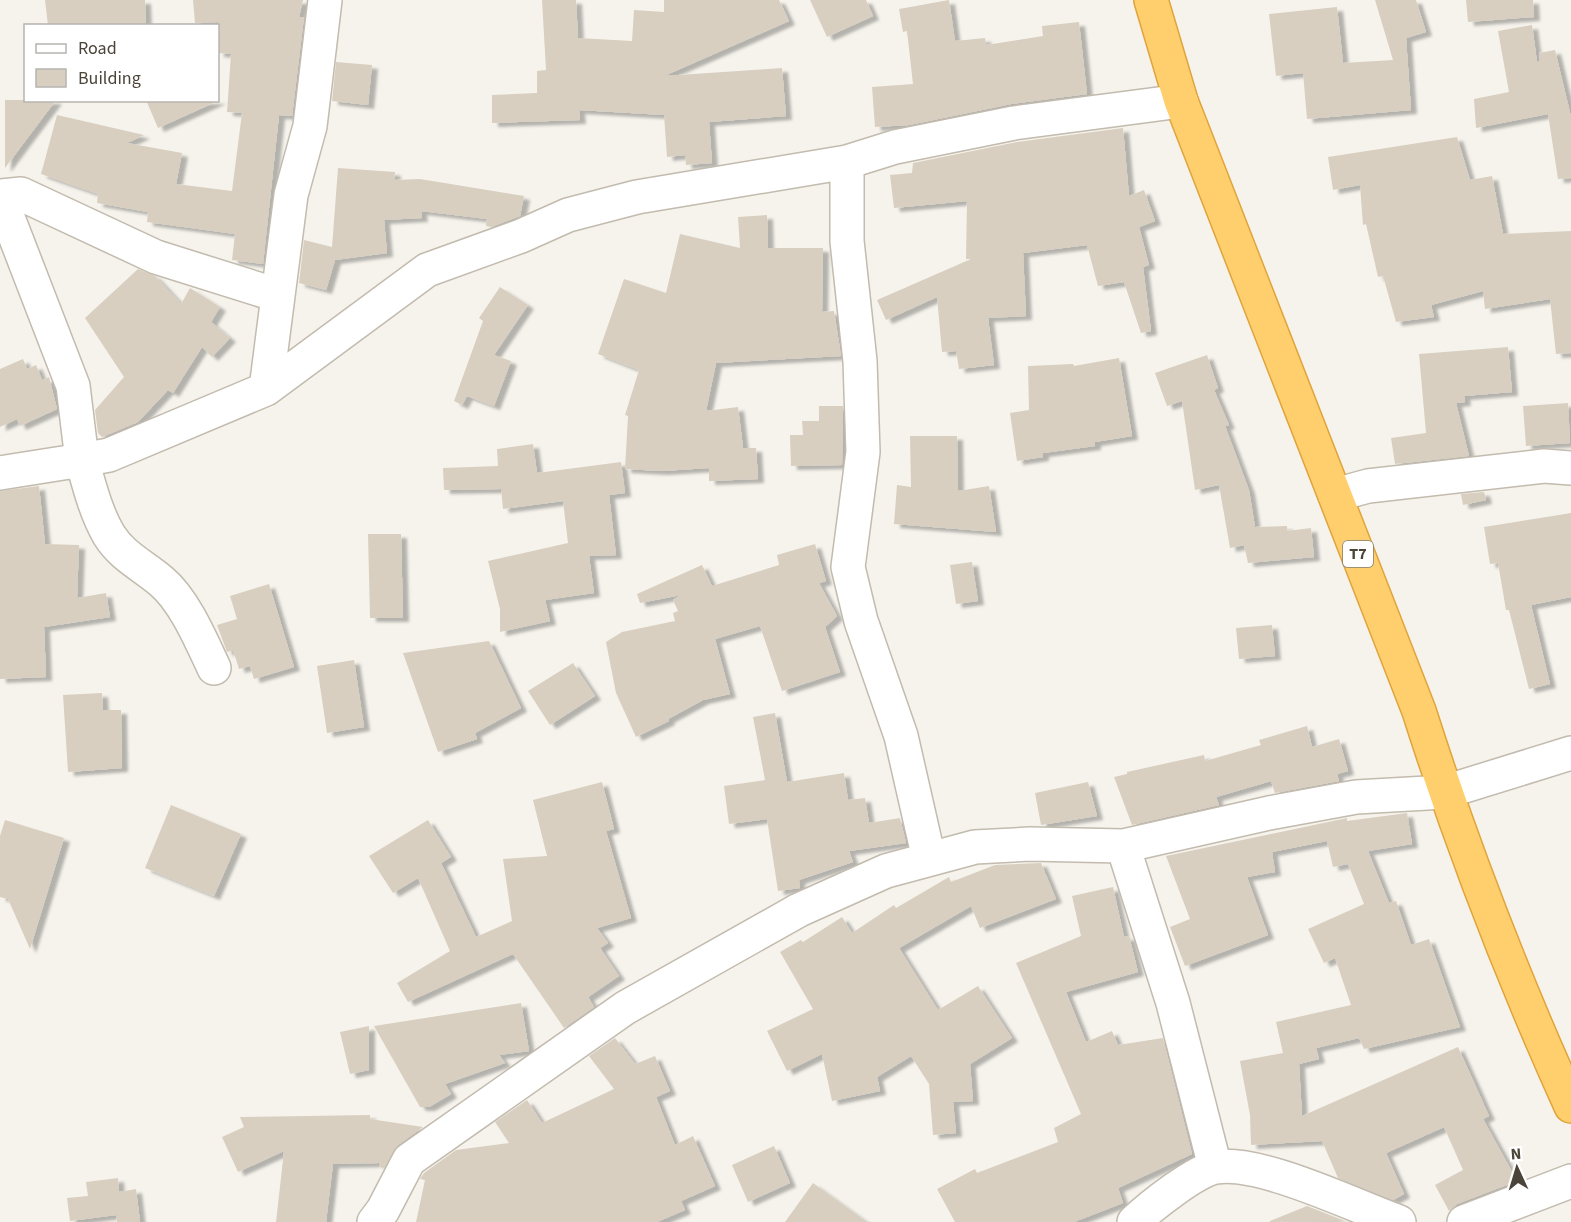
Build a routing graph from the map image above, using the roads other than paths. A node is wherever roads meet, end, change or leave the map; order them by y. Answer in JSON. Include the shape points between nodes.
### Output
{"nodes":[{"id":1,"x":325,"y":0,"type":"edge"},
{"id":2,"x":1151,"y":0,"type":"edge"},
{"id":3,"x":1181,"y":101,"type":"junction"},
{"id":4,"x":847,"y":162,"type":"junction"},
{"id":5,"x":0,"y":197,"type":"edge"},
{"id":6,"x":277,"y":295,"type":"junction"},
{"id":7,"x":266,"y":389,"type":"junction"},
{"id":8,"x":82,"y":460,"type":"junction"},
{"id":9,"x":1571,"y":468,"type":"edge"},
{"id":10,"x":0,"y":473,"type":"edge"},
{"id":11,"x":1335,"y":495,"type":"junction"},
{"id":12,"x":214,"y":668,"type":"dead end"},
{"id":13,"x":1571,"y":753,"type":"edge"},
{"id":14,"x":1445,"y":792,"type":"junction"},
{"id":15,"x":1123,"y":846,"type":"junction"},
{"id":16,"x":929,"y":859,"type":"junction"},
{"id":17,"x":1571,"y":1106,"type":"edge"},
{"id":18,"x":1215,"y":1167,"type":"junction"},
{"id":19,"x":1571,"y":1181,"type":"edge"},
{"id":20,"x":374,"y":1222,"type":"edge"},
{"id":21,"x":1134,"y":1222,"type":"edge"},
{"id":22,"x":1399,"y":1222,"type":"edge"},
{"id":23,"x":1464,"y":1222,"type":"edge"}],
"edges":[{"from":1,"to":6,"type":"street","via":[[313,108],[291,195]]},
{"from":2,"to":3,"type":"highway","number":"T7"},
{"from":3,"to":4,"type":"street","via":[[1014,123],[895,147]]},
{"from":3,"to":11,"type":"highway","number":"T7"},
{"from":4,"to":7,"type":"street","via":[[637,197],[568,215],[427,270]]},
{"from":4,"to":16,"type":"street","via":[[847,242],[860,361],[863,452],[848,567],[861,621],[901,736]]},
{"from":5,"to":6,"type":"street","via":[[21,194],[156,257]]},
{"from":5,"to":8,"type":"street","via":[[73,386]]},
{"from":6,"to":7,"type":"street"},
{"from":7,"to":8,"type":"street","via":[[109,455]]},
{"from":8,"to":10,"type":"street"},
{"from":8,"to":12,"type":"street","via":[[109,535],[129,560],[162,582],[197,630]]},
{"from":9,"to":11,"type":"street","via":[[1544,466],[1368,486]]},
{"from":11,"to":14,"type":"highway","number":"T7","via":[[1419,711]]},
{"from":13,"to":14,"type":"street"},
{"from":14,"to":15,"type":"street","via":[[1345,799]]},
{"from":14,"to":17,"type":"highway","number":"T7","via":[[1526,1006]]},
{"from":15,"to":16,"type":"street","via":[[975,847]]},
{"from":15,"to":18,"type":"street","via":[[1173,1004]]},
{"from":16,"to":20,"type":"street","via":[[886,871],[799,910],[625,1008],[409,1160]]},
{"from":18,"to":21,"type":"street","via":[[1186,1182]]},
{"from":18,"to":22,"type":"street","via":[[1248,1167]]},
{"from":19,"to":23,"type":"street"}]}
